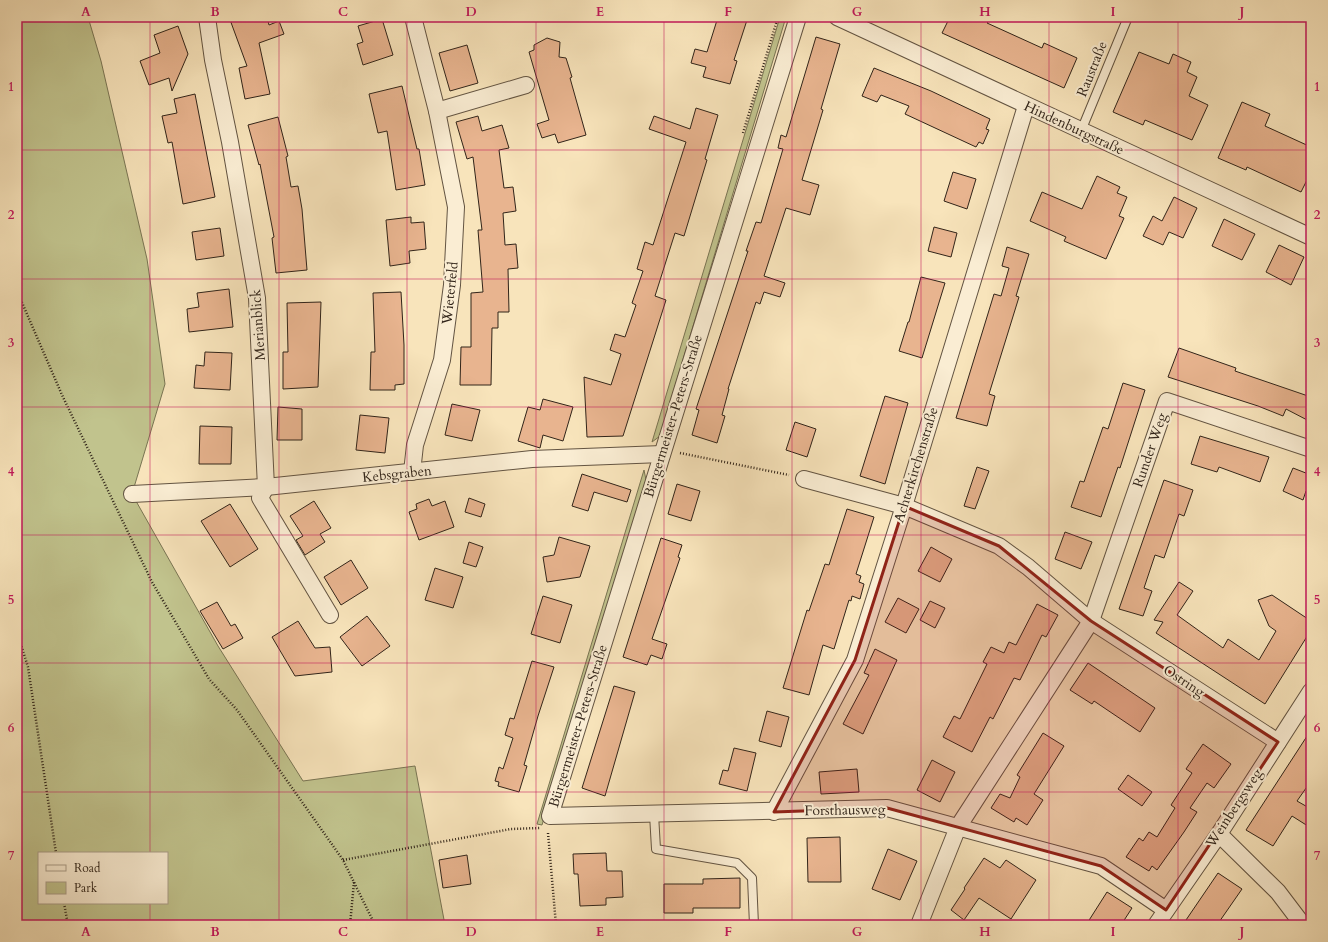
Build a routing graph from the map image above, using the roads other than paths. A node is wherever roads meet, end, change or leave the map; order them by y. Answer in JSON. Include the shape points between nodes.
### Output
{"nodes":[{"id":1,"x":207,"y":17,"type":"edge"},
{"id":2,"x":413,"y":17,"type":"edge"},
{"id":3,"x":798,"y":17,"type":"edge"},
{"id":4,"x":837,"y":17,"type":"edge"},
{"id":5,"x":1128,"y":17,"type":"edge"},
{"id":6,"x":526,"y":86,"type":"dead end"},
{"id":7,"x":1026,"y":106,"type":"junction"},
{"id":8,"x":437,"y":111,"type":"junction"},
{"id":9,"x":1081,"y":131,"type":"junction"},
{"id":10,"x":1311,"y":237,"type":"edge"},
{"id":11,"x":1311,"y":449,"type":"edge"},
{"id":12,"x":662,"y":454,"type":"junction"},
{"id":13,"x":412,"y":472,"type":"junction"},
{"id":14,"x":804,"y":479,"type":"road end"},
{"id":15,"x":266,"y":487,"type":"junction"},
{"id":16,"x":132,"y":494,"type":"dead end"},
{"id":17,"x":904,"y":506,"type":"junction"},
{"id":18,"x":330,"y":615,"type":"dead end"},
{"id":19,"x":1091,"y":621,"type":"junction"},
{"id":20,"x":1311,"y":691,"type":"edge"},
{"id":21,"x":1278,"y":742,"type":"junction"},
{"id":22,"x":774,"y":812,"type":"junction"},
{"id":23,"x":654,"y":814,"type":"junction"},
{"id":24,"x":550,"y":822,"type":"joint"},
{"id":25,"x":958,"y":826,"type":"junction"},
{"id":26,"x":1219,"y":834,"type":"junction"},
{"id":27,"x":1166,"y":910,"type":"junction"},
{"id":28,"x":754,"y":925,"type":"edge"},
{"id":29,"x":919,"y":925,"type":"edge"},
{"id":30,"x":1156,"y":925,"type":"edge"},
{"id":31,"x":1303,"y":925,"type":"edge"}],
"edges":[{"from":1,"to":15,"type":"street","name":"Merianblick","via":[[257,298]]},
{"from":2,"to":8,"type":"street","name":"Wieterfeld"},
{"from":3,"to":12,"type":"street","name":"Bürgermeister-Peters-Straße"},
{"from":4,"to":7,"type":"street","name":"Hindenburgstraße"},
{"from":5,"to":9,"type":"lane","name":"Raustraße"},
{"from":6,"to":8,"type":"street"},
{"from":7,"to":9,"type":"street","name":"Hindenburgstraße"},
{"from":7,"to":17,"type":"street","name":"Achterkirchenstraße"},
{"from":8,"to":13,"type":"street","name":"Wieterfeld","via":[[456,207],[452,285],[442,360],[415,445]]},
{"from":9,"to":10,"type":"street","name":"Hindenburgstraße"},
{"from":11,"to":19,"type":"street","name":"Runder Weg","via":[[1167,401]]},
{"from":12,"to":13,"type":"street","name":"Kebsgraben","via":[[532,459]]},
{"from":12,"to":24,"type":"street","name":"Bürgermeister-Peters-Straße"},
{"from":13,"to":15,"type":"street","name":"Kebsgraben"},
{"from":14,"to":17,"type":"street","name":"Ostring"},
{"from":15,"to":16,"type":"street","name":"Kebsgraben"},
{"from":15,"to":18,"type":"street","name":"Merianblick","via":[[260,498]]},
{"from":17,"to":19,"type":"street","name":"Ostring","via":[[999,546],[1028,567]]},
{"from":17,"to":22,"type":"street","name":"Achterkirchenstraße","via":[[855,660]]},
{"from":19,"to":21,"type":"street","name":"Ostring"},
{"from":19,"to":25,"type":"street"},
{"from":20,"to":21,"type":"street","name":"Weinbergsweg"},
{"from":21,"to":26,"type":"street","name":"Weinbergsweg"},
{"from":22,"to":23,"type":"street","name":"Forsthausweg"},
{"from":22,"to":25,"type":"street","name":"Forsthausweg","via":[[887,808]]},
{"from":23,"to":24,"type":"street","name":"Forsthausweg"},
{"from":23,"to":28,"type":"lane","via":[[656,849],[737,863],[752,878]]},
{"from":25,"to":27,"type":"street","name":"Forsthausweg","via":[[1101,866]]},
{"from":25,"to":29,"type":"street"},
{"from":26,"to":27,"type":"street","name":"Weinbergsweg"},
{"from":26,"to":31,"type":"street","via":[[1278,892]]},
{"from":27,"to":30,"type":"street","name":"Weinbergsweg"}]}
